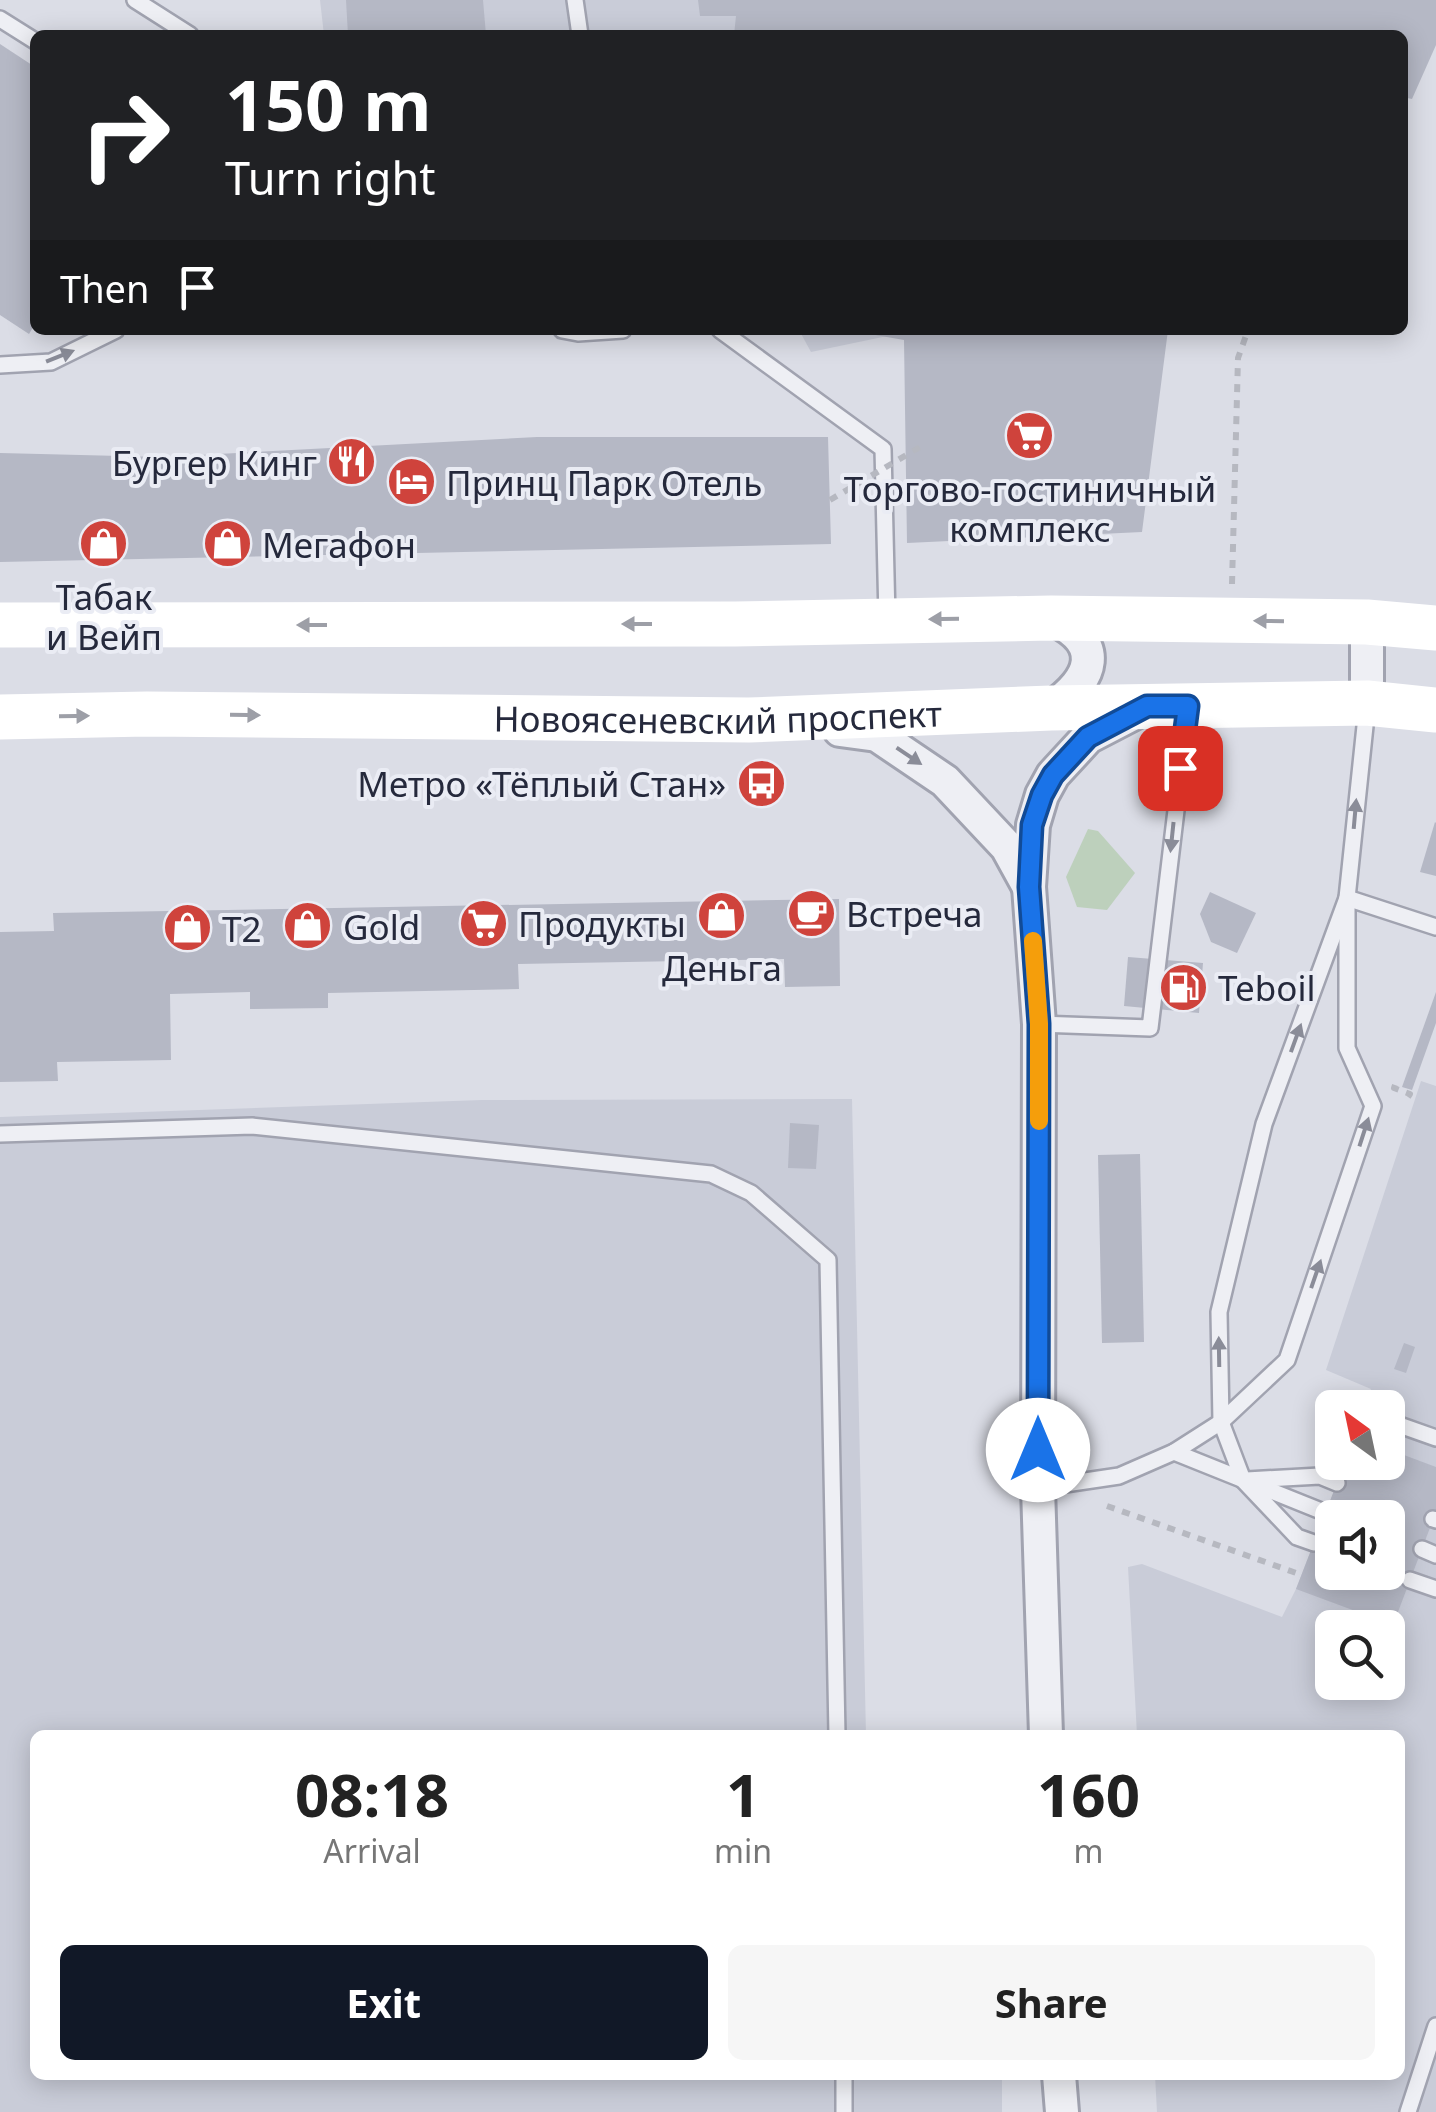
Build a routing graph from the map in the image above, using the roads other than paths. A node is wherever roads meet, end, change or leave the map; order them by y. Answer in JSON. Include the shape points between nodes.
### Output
{"nodes":[{"id":1,"x":134,"y":0,"type":"edge"},
{"id":2,"x":575,"y":0,"type":"edge"},
{"id":3,"x":0,"y":18,"type":"edge"},
{"id":4,"x":182,"y":30,"type":"edge"},
{"id":5,"x":579,"y":30,"type":"edge"},
{"id":6,"x":30,"y":38,"type":"edge"},
{"id":7,"x":106,"y":335,"type":"edge"},
{"id":8,"x":727,"y":335,"type":"edge"},
{"id":9,"x":0,"y":365,"type":"edge"},
{"id":10,"x":1051,"y":618,"type":"junction"},
{"id":11,"x":887,"y":619,"type":"junction"},
{"id":12,"x":1367,"y":622,"type":"junction"},
{"id":13,"x":0,"y":625,"type":"edge"},
{"id":14,"x":1436,"y":628,"type":"edge"},
{"id":15,"x":1367,"y":703,"type":"junction"},
{"id":16,"x":1168,"y":706,"type":"junction"},
{"id":17,"x":1050,"y":708,"type":"junction"},
{"id":18,"x":1436,"y":710,"type":"edge"},
{"id":19,"x":0,"y":717,"type":"edge"},
{"id":20,"x":749,"y":720,"type":"junction"},
{"id":21,"x":1029,"y":887,"type":"junction"},
{"id":22,"x":1347,"y":898,"type":"junction"},
{"id":23,"x":1436,"y":927,"type":"edge"},
{"id":24,"x":1039,"y":1024,"type":"junction"},
{"id":25,"x":0,"y":1134,"type":"edge"},
{"id":26,"x":1220,"y":1422,"type":"junction"},
{"id":27,"x":1405,"y":1427,"type":"edge"},
{"id":28,"x":1436,"y":1438,"type":"edge"},
{"id":29,"x":1174,"y":1452,"type":"junction"},
{"id":30,"x":1244,"y":1480,"type":"junction"},
{"id":31,"x":1337,"y":1483,"type":"dead end"},
{"id":32,"x":1038,"y":1488,"type":"junction"},
{"id":33,"x":1315,"y":1509,"type":"edge"},
{"id":34,"x":1314,"y":1543,"type":"dead end"},
{"id":35,"x":1410,"y":1580,"type":"dead end"},
{"id":36,"x":1436,"y":1589,"type":"edge"},
{"id":37,"x":837,"y":1730,"type":"edge"},
{"id":38,"x":1046,"y":1730,"type":"edge"},
{"id":39,"x":1436,"y":2026,"type":"edge"},
{"id":40,"x":844,"y":2080,"type":"edge"},
{"id":41,"x":1059,"y":2080,"type":"edge"},
{"id":42,"x":844,"y":2112,"type":"edge"},
{"id":43,"x":1062,"y":2112,"type":"edge"},
{"id":44,"x":1408,"y":2112,"type":"edge"}],
"edges":[{"from":1,"to":4,"type":"lane"},
{"from":2,"to":5,"type":"lane"},
{"from":3,"to":6,"type":"lane"},
{"from":9,"to":7,"type":"lane","one_way":true,"via":[[52,362]]},
{"from":8,"to":11,"type":"lane","via":[[883,449]]},
{"from":10,"to":11,"type":"main road","one_way":true},
{"from":12,"to":10,"type":"main road","one_way":true},
{"from":10,"to":17,"type":"street","via":[[1078,636],[1090,664],[1081,683]]},
{"from":11,"to":13,"type":"main road","one_way":true},
{"from":12,"to":14,"type":"main road"},
{"from":12,"to":15,"type":"street"},
{"from":15,"to":16,"type":"main road","name":"Новоясеневский проспект"},
{"from":15,"to":18,"type":"main road","name":"Новоясеневский проспект"},
{"from":22,"to":15,"type":"lane","one_way":true},
{"from":16,"to":17,"type":"main road","name":"Новоясеневский проспект"},
{"from":16,"to":21,"type":"street","via":[[1088,737],[1053,775],[1032,825]]},
{"from":16,"to":24,"type":"lane","one_way":true,"via":[[1150,1028]]},
{"from":17,"to":20,"type":"main road","name":"Новоясеневский проспект"},
{"from":19,"to":20,"type":"main road","name":"Новоясеневский проспект","one_way":true},
{"from":20,"to":21,"type":"street","one_way":true,"via":[[877,734],[945,781],[1007,847]]},
{"from":21,"to":24,"type":"street"},
{"from":22,"to":23,"type":"lane"},
{"from":26,"to":22,"type":"lane","one_way":true,"via":[[1218,1312],[1264,1124]]},
{"from":26,"to":22,"type":"lane","one_way":true,"via":[[1287,1360],[1373,1106],[1347,1048]]},
{"from":24,"to":32,"type":"street"},
{"from":25,"to":37,"type":"lane","via":[[252,1126],[710,1174],[751,1192],[828,1260]]},
{"from":26,"to":29,"type":"lane"},
{"from":26,"to":30,"type":"lane"},
{"from":27,"to":28,"type":"lane"},
{"from":29,"to":30,"type":"lane"},
{"from":29,"to":32,"type":"lane","via":[[1119,1476]]},
{"from":30,"to":31,"type":"lane","via":[[1320,1476]]},
{"from":30,"to":33,"type":"lane"},
{"from":30,"to":34,"type":"lane","via":[[1296,1537]]},
{"from":32,"to":38,"type":"street"},
{"from":35,"to":36,"type":"lane"},
{"from":39,"to":44,"type":"lane"},
{"from":40,"to":42,"type":"lane"},
{"from":41,"to":43,"type":"street"}]}
